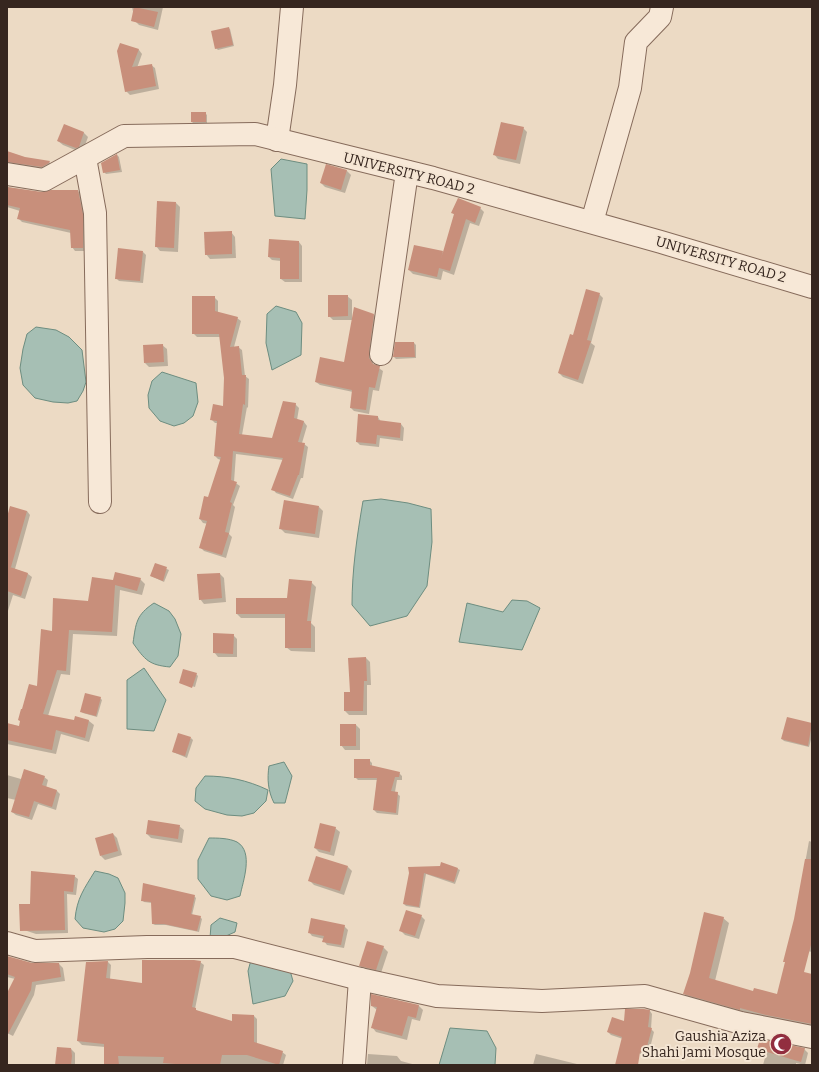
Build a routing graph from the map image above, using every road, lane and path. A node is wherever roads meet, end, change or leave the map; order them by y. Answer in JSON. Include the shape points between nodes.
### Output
{"nodes":[{"id":1,"x":292,"y":7,"type":"edge"},
{"id":2,"x":662,"y":7,"type":"edge"},
{"id":3,"x":277,"y":140,"type":"junction"},
{"id":4,"x":85,"y":158,"type":"junction"},
{"id":5,"x":407,"y":172,"type":"junction"},
{"id":6,"x":7,"y":174,"type":"edge"},
{"id":7,"x":592,"y":222,"type":"junction"},
{"id":8,"x":812,"y":287,"type":"edge"},
{"id":9,"x":381,"y":354,"type":"dead end"},
{"id":10,"x":100,"y":502,"type":"dead end"},
{"id":11,"x":7,"y":943,"type":"edge"},
{"id":12,"x":360,"y":979,"type":"junction"},
{"id":13,"x":812,"y":1037,"type":"edge"},
{"id":14,"x":354,"y":1065,"type":"edge"}],
"edges":[{"from":1,"to":3,"type":"street"},
{"from":2,"to":7,"type":"street","via":[[660,17],[636,42],[630,88]]},
{"from":3,"to":4,"type":"street","name":"UNIVERSITY ROAD 2","via":[[255,134],[124,136]]},
{"from":3,"to":5,"type":"street","name":"UNIVERSITY ROAD 2"},
{"from":4,"to":6,"type":"street","name":"UNIVERSITY ROAD 2","via":[[44,180]]},
{"from":4,"to":10,"type":"street","via":[[95,213]]},
{"from":5,"to":7,"type":"street","name":"UNIVERSITY ROAD 2"},
{"from":5,"to":9,"type":"street"},
{"from":7,"to":8,"type":"street","name":"UNIVERSITY ROAD 2"},
{"from":11,"to":12,"type":"street","via":[[35,951],[235,947]]},
{"from":12,"to":13,"type":"street","via":[[437,996],[542,1001],[645,996],[741,1023]]},
{"from":12,"to":14,"type":"street"}]}
